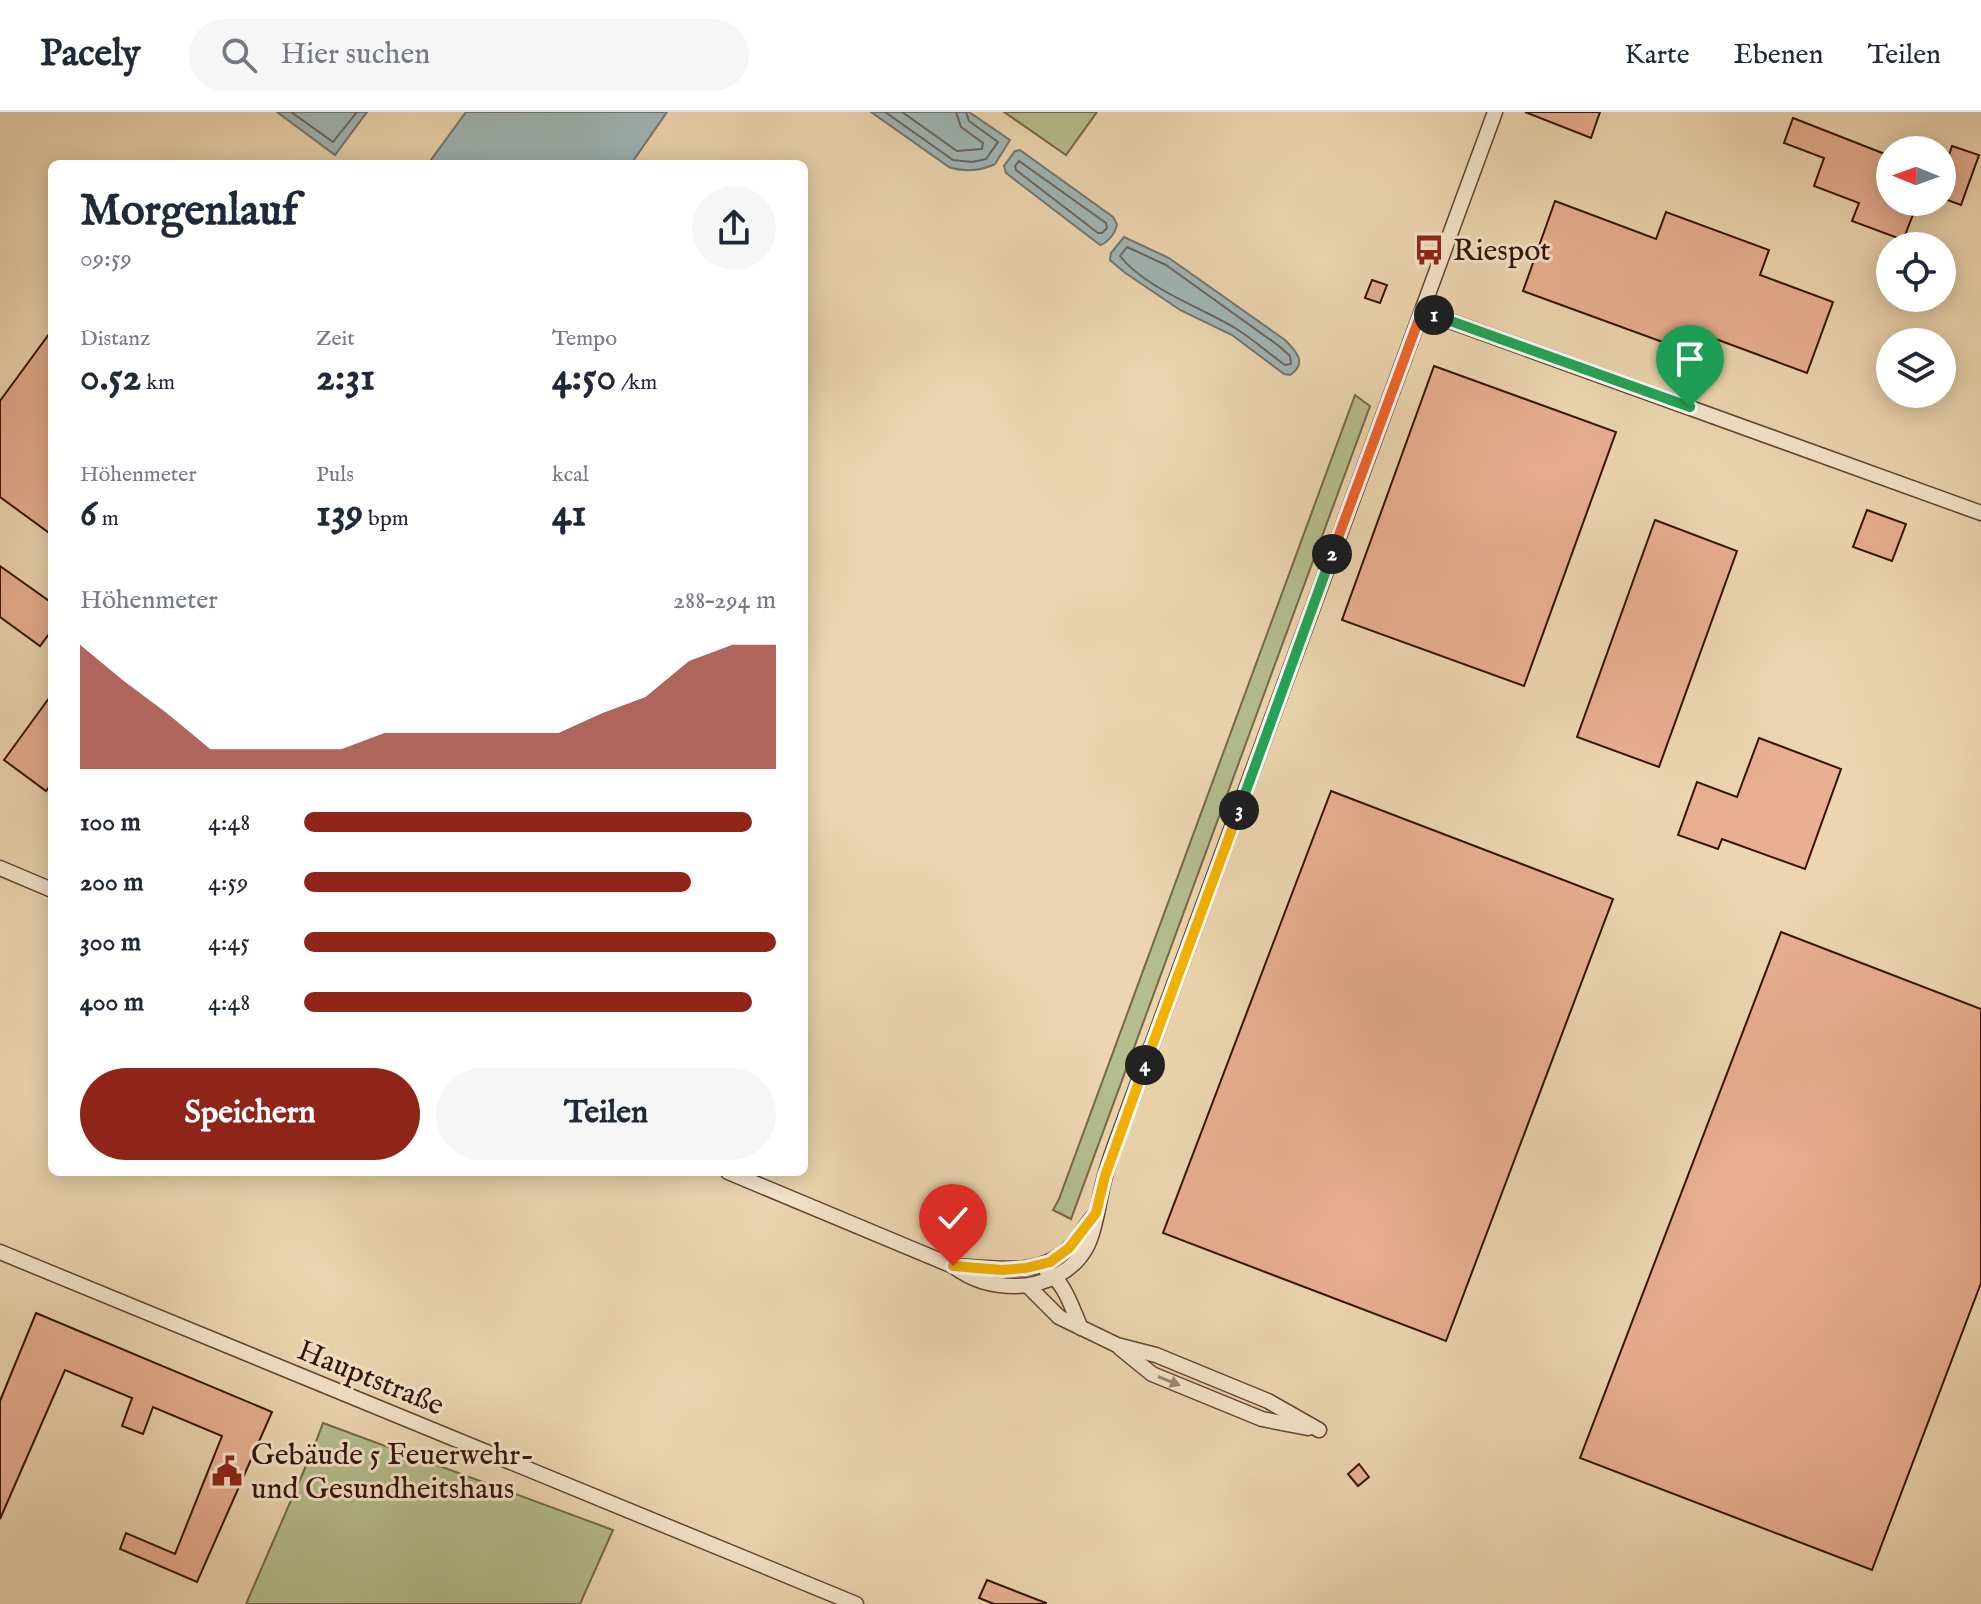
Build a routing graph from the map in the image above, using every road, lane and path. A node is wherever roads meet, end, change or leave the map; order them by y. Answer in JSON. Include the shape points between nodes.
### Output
{"nodes":[{"id":1,"x":1495,"y":112,"type":"edge"},
{"id":2,"x":1422,"y":311,"type":"junction"},
{"id":3,"x":1981,"y":513,"type":"edge"},
{"id":4,"x":0,"y":868,"type":"edge"},
{"id":5,"x":48,"y":888,"type":"edge"},
{"id":6,"x":738,"y":1176,"type":"edge"},
{"id":7,"x":1096,"y":1213,"type":"junction"},
{"id":8,"x":0,"y":1252,"type":"edge"},
{"id":9,"x":953,"y":1266,"type":"junction"},
{"id":10,"x":1035,"y":1266,"type":"junction"},
{"id":11,"x":1055,"y":1276,"type":"junction"},
{"id":12,"x":1028,"y":1286,"type":"junction"},
{"id":13,"x":1082,"y":1328,"type":"junction"},
{"id":14,"x":1319,"y":1430,"type":"dead end"},
{"id":15,"x":856,"y":1604,"type":"edge"}],
"edges":[{"from":1,"to":2,"type":"street"},
{"from":2,"to":3,"type":"street"},
{"from":2,"to":7,"type":"street","via":[[1119,1136]]},
{"from":4,"to":5,"type":"street"},
{"from":6,"to":9,"type":"street"},
{"from":7,"to":10,"type":"street","via":[[1069,1248]]},
{"from":7,"to":11,"type":"street","via":[[1084,1253]]},
{"from":8,"to":15,"type":"street","name":"Hauptstraße"},
{"from":9,"to":10,"type":"street"},
{"from":9,"to":12,"type":"street","via":[[971,1279]]},
{"from":10,"to":11,"type":"street"},
{"from":11,"to":12,"type":"street"},
{"from":11,"to":13,"type":"street"},
{"from":12,"to":13,"type":"street","via":[[1059,1317]]},
{"from":13,"to":14,"type":"street","via":[[1117,1345],[1152,1374],[1262,1419]]}]}
